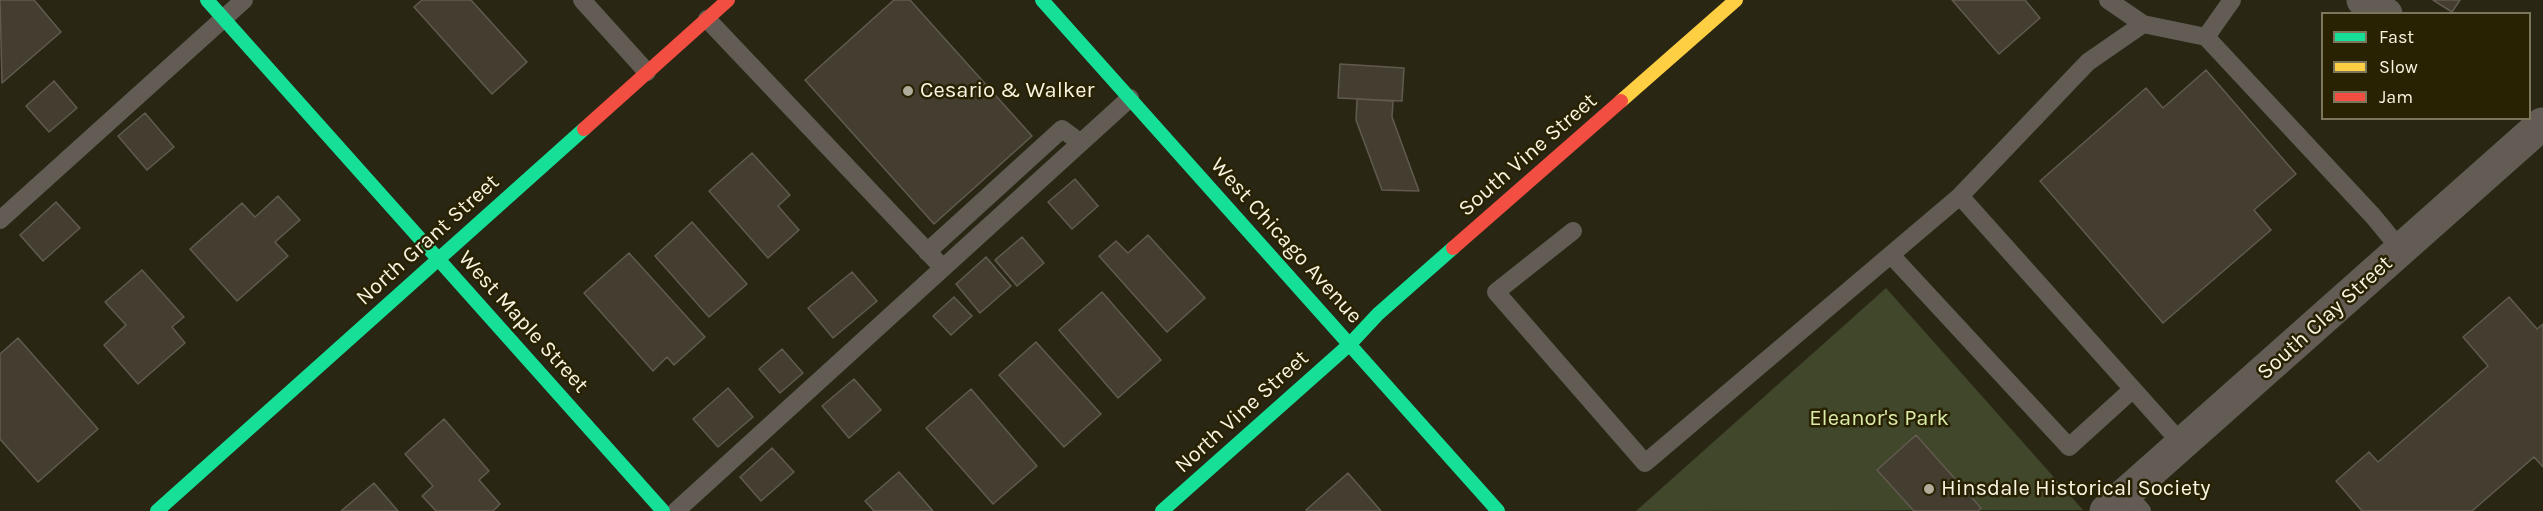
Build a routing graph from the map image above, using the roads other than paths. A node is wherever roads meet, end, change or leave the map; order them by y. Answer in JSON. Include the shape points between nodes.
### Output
{"nodes":[{"id":1,"x":207,"y":0,"type":"edge"},
{"id":2,"x":244,"y":0,"type":"edge"},
{"id":3,"x":582,"y":0,"type":"edge"},
{"id":4,"x":728,"y":0,"type":"edge"},
{"id":5,"x":1042,"y":0,"type":"edge"},
{"id":6,"x":1736,"y":0,"type":"edge"},
{"id":7,"x":2108,"y":0,"type":"edge"},
{"id":8,"x":2232,"y":0,"type":"edge"},
{"id":9,"x":2363,"y":0,"type":"edge"},
{"id":10,"x":2383,"y":12,"type":"edge"},
{"id":11,"x":224,"y":18,"type":"junction"},
{"id":12,"x":707,"y":19,"type":"junction"},
{"id":13,"x":2143,"y":24,"type":"junction"},
{"id":14,"x":2206,"y":37,"type":"junction"},
{"id":15,"x":647,"y":72,"type":"junction"},
{"id":16,"x":1130,"y":98,"type":"junction"},
{"id":17,"x":2538,"y":121,"type":"edge"},
{"id":18,"x":1081,"y":143,"type":"junction"},
{"id":19,"x":1960,"y":196,"type":"junction"},
{"id":20,"x":0,"y":220,"type":"edge"},
{"id":21,"x":1573,"y":231,"type":"dead end"},
{"id":22,"x":2401,"y":250,"type":"junction"},
{"id":23,"x":927,"y":252,"type":"junction"},
{"id":24,"x":1890,"y":255,"type":"junction"},
{"id":25,"x":438,"y":259,"type":"junction"},
{"id":26,"x":943,"y":268,"type":"junction"},
{"id":27,"x":1350,"y":344,"type":"junction"},
{"id":28,"x":2133,"y":389,"type":"junction"},
{"id":29,"x":2182,"y":444,"type":"junction"},
{"id":30,"x":2125,"y":505,"type":"edge"},
{"id":31,"x":157,"y":511,"type":"edge"},
{"id":32,"x":663,"y":511,"type":"edge"},
{"id":33,"x":676,"y":511,"type":"edge"},
{"id":34,"x":1162,"y":511,"type":"edge"},
{"id":35,"x":1498,"y":511,"type":"edge"}],
"edges":[{"from":1,"to":11,"type":"street","name":"West Maple Street"},
{"from":2,"to":11,"type":"lane"},
{"from":3,"to":15,"type":"lane"},
{"from":4,"to":12,"type":"street","name":"North Grant Street"},
{"from":5,"to":16,"type":"street","name":"West Chicago Avenue"},
{"from":6,"to":27,"type":"street","name":"South Vine Street","via":[[1378,314]]},
{"from":7,"to":13,"type":"lane"},
{"from":8,"to":14,"type":"lane"},
{"from":9,"to":10,"type":"street"},
{"from":11,"to":20,"type":"lane"},
{"from":11,"to":25,"type":"street","name":"West Maple Street"},
{"from":12,"to":15,"type":"street","name":"North Grant Street"},
{"from":12,"to":23,"type":"lane"},
{"from":13,"to":14,"type":"lane"},
{"from":13,"to":19,"type":"lane","via":[[2088,62]]},
{"from":14,"to":22,"type":"lane"},
{"from":15,"to":25,"type":"street","name":"North Grant Street"},
{"from":16,"to":18,"type":"lane"},
{"from":16,"to":27,"type":"street","name":"West Chicago Avenue"},
{"from":17,"to":22,"type":"street","name":"South Clay Street"},
{"from":18,"to":23,"type":"lane","via":[[1062,129]]},
{"from":18,"to":26,"type":"lane"},
{"from":19,"to":24,"type":"lane"},
{"from":19,"to":28,"type":"lane"},
{"from":21,"to":24,"type":"lane","via":[[1496,292],[1645,463]]},
{"from":22,"to":29,"type":"street","name":"South Clay Street"},
{"from":23,"to":26,"type":"lane"},
{"from":24,"to":28,"type":"lane","via":[[2069,447]]},
{"from":25,"to":31,"type":"street","name":"North Grant Street"},
{"from":25,"to":32,"type":"street","name":"West Maple Street"},
{"from":26,"to":33,"type":"lane"},
{"from":27,"to":34,"type":"street","name":"North Vine Street"},
{"from":27,"to":35,"type":"street","name":"West Chicago Avenue"},
{"from":28,"to":29,"type":"lane"},
{"from":29,"to":30,"type":"street","name":"South Clay Street"}]}
